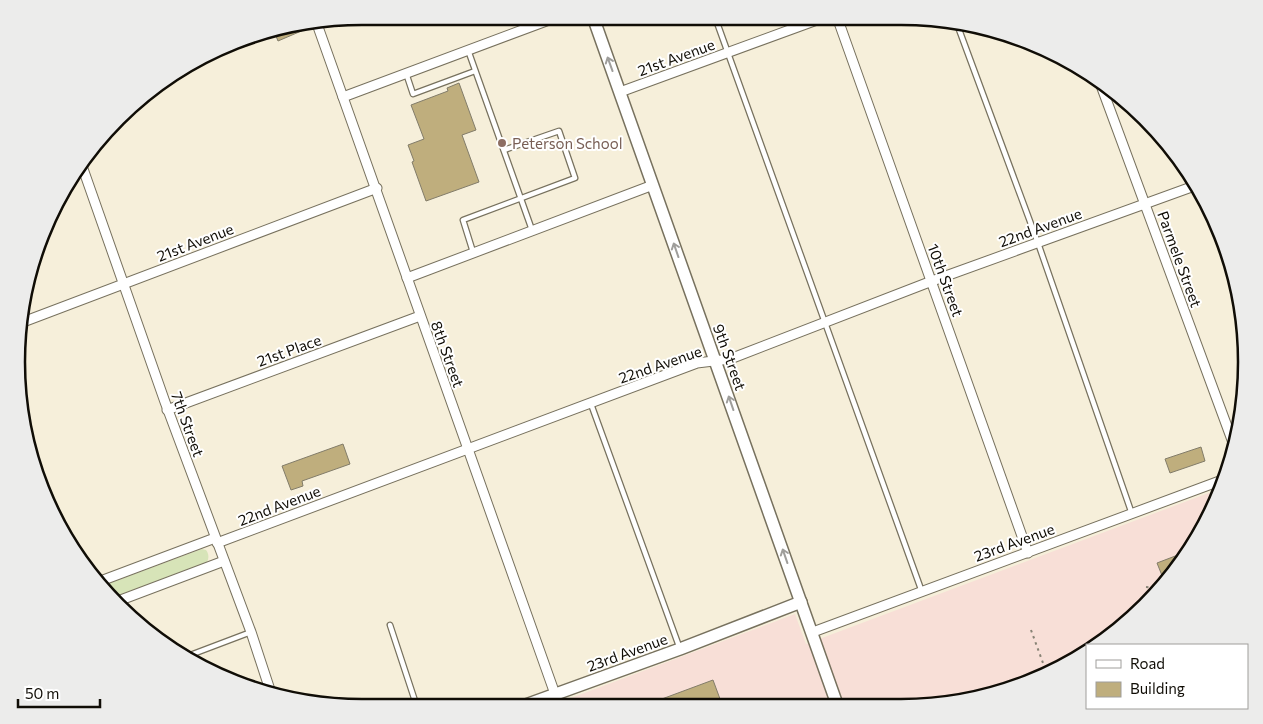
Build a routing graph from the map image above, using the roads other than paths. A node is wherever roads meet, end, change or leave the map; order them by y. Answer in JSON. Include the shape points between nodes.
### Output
{"nodes":[{"id":1,"x":533,"y":25,"type":"edge"},
{"id":2,"x":596,"y":25,"type":"edge"},
{"id":3,"x":718,"y":25,"type":"edge"},
{"id":4,"x":803,"y":25,"type":"edge"},
{"id":5,"x":840,"y":25,"type":"edge"},
{"id":6,"x":318,"y":28,"type":"edge"},
{"id":7,"x":959,"y":30,"type":"edge"},
{"id":8,"x":468,"y":50,"type":"junction"},
{"id":9,"x":728,"y":53,"type":"junction"},
{"id":10,"x":475,"y":71,"type":"junction"},
{"id":11,"x":406,"y":73,"type":"junction"},
{"id":12,"x":620,"y":92,"type":"junction"},
{"id":13,"x":1104,"y":94,"type":"edge"},
{"id":14,"x":343,"y":97,"type":"junction"},
{"id":15,"x":504,"y":150,"type":"junction"},
{"id":16,"x":84,"y":172,"type":"edge"},
{"id":17,"x":654,"y":184,"type":"junction"},
{"id":18,"x":376,"y":188,"type":"junction"},
{"id":19,"x":1189,"y":188,"type":"edge"},
{"id":20,"x":521,"y":198,"type":"junction"},
{"id":21,"x":1145,"y":203,"type":"junction"},
{"id":22,"x":532,"y":230,"type":"junction"},
{"id":23,"x":1038,"y":243,"type":"junction"},
{"id":24,"x":473,"y":252,"type":"junction"},
{"id":25,"x":406,"y":278,"type":"junction"},
{"id":26,"x":932,"y":281,"type":"junction"},
{"id":27,"x":123,"y":284,"type":"junction"},
{"id":28,"x":420,"y":316,"type":"junction"},
{"id":29,"x":28,"y":320,"type":"edge"},
{"id":30,"x":824,"y":324,"type":"junction"},
{"id":31,"x":715,"y":360,"type":"junction"},
{"id":32,"x":591,"y":404,"type":"junction"},
{"id":33,"x":168,"y":410,"type":"junction"},
{"id":34,"x":1230,"y":437,"type":"edge"},
{"id":35,"x":468,"y":448,"type":"junction"},
{"id":36,"x":1215,"y":483,"type":"edge"},
{"id":37,"x":1132,"y":514,"type":"junction"},
{"id":38,"x":216,"y":541,"type":"junction"},
{"id":39,"x":1028,"y":553,"type":"junction"},
{"id":40,"x":224,"y":561,"type":"junction"},
{"id":41,"x":105,"y":579,"type":"edge"},
{"id":42,"x":922,"y":592,"type":"junction"},
{"id":43,"x":123,"y":599,"type":"edge"},
{"id":44,"x":801,"y":602,"type":"junction"},
{"id":45,"x":390,"y":626,"type":"dead end"},
{"id":46,"x":250,"y":632,"type":"junction"},
{"id":47,"x":813,"y":632,"type":"junction"},
{"id":48,"x":680,"y":649,"type":"junction"},
{"id":49,"x":193,"y":654,"type":"edge"},
{"id":50,"x":269,"y":686,"type":"edge"},
{"id":51,"x":555,"y":694,"type":"junction"},
{"id":52,"x":414,"y":699,"type":"edge"},
{"id":53,"x":542,"y":699,"type":"edge"},
{"id":54,"x":555,"y":699,"type":"edge"},
{"id":55,"x":835,"y":699,"type":"edge"}],
"edges":[{"from":1,"to":8,"type":"street"},
{"from":12,"to":2,"type":"street","name":"9th Street","one_way":true},
{"from":3,"to":9,"type":"lane"},
{"from":4,"to":9,"type":"street","name":"21st Avenue"},
{"from":5,"to":26,"type":"street","name":"10th Street"},
{"from":6,"to":14,"type":"street","name":"8th Street"},
{"from":7,"to":23,"type":"lane"},
{"from":8,"to":10,"type":"lane"},
{"from":8,"to":11,"type":"street"},
{"from":9,"to":12,"type":"street","name":"21st Avenue"},
{"from":9,"to":30,"type":"lane"},
{"from":10,"to":11,"type":"lane","via":[[413,94]]},
{"from":10,"to":15,"type":"lane"},
{"from":11,"to":14,"type":"street"},
{"from":12,"to":17,"type":"street","name":"9th Street"},
{"from":13,"to":21,"type":"street","name":"Parmele Street"},
{"from":14,"to":18,"type":"street","name":"8th Street"},
{"from":15,"to":20,"type":"lane"},
{"from":15,"to":20,"type":"lane","via":[[558,131],[575,178]]},
{"from":16,"to":27,"type":"street","name":"7th Street"},
{"from":17,"to":22,"type":"street"},
{"from":31,"to":17,"type":"street","name":"9th Street","one_way":true},
{"from":18,"to":25,"type":"street","name":"8th Street"},
{"from":18,"to":27,"type":"street","name":"21st Avenue"},
{"from":19,"to":21,"type":"street","name":"22nd Avenue"},
{"from":20,"to":22,"type":"lane"},
{"from":20,"to":24,"type":"lane","via":[[463,220]]},
{"from":21,"to":23,"type":"street","name":"22nd Avenue"},
{"from":21,"to":34,"type":"street","name":"Parmele Street"},
{"from":22,"to":24,"type":"street"},
{"from":23,"to":26,"type":"street","name":"22nd Avenue"},
{"from":23,"to":37,"type":"lane"},
{"from":24,"to":25,"type":"street"},
{"from":25,"to":28,"type":"street","name":"8th Street"},
{"from":26,"to":30,"type":"street","name":"22nd Avenue"},
{"from":26,"to":39,"type":"street","name":"10th Street"},
{"from":27,"to":29,"type":"street","name":"21st Avenue"},
{"from":27,"to":33,"type":"street","name":"7th Street"},
{"from":28,"to":33,"type":"street","name":"21st Place"},
{"from":28,"to":35,"type":"street","name":"8th Street"},
{"from":30,"to":31,"type":"street","name":"22nd Avenue","via":[[730,359]]},
{"from":30,"to":42,"type":"lane"},
{"from":31,"to":32,"type":"street","name":"22nd Avenue","via":[[700,362]]},
{"from":44,"to":31,"type":"street","name":"9th Street","one_way":true},
{"from":32,"to":35,"type":"street","name":"22nd Avenue"},
{"from":32,"to":48,"type":"lane"},
{"from":33,"to":38,"type":"street","name":"7th Street"},
{"from":35,"to":38,"type":"street","name":"22nd Avenue"},
{"from":35,"to":51,"type":"street","name":"8th Street"},
{"from":36,"to":37,"type":"street","name":"23rd Avenue"},
{"from":37,"to":39,"type":"street","name":"23rd Avenue"},
{"from":38,"to":40,"type":"street","name":"7th Street"},
{"from":38,"to":41,"type":"street","name":"22nd Avenue"},
{"from":39,"to":42,"type":"street","name":"23rd Avenue"},
{"from":40,"to":43,"type":"street"},
{"from":40,"to":46,"type":"street","name":"7th Street"},
{"from":42,"to":47,"type":"street","name":"23rd Avenue"},
{"from":44,"to":47,"type":"street","name":"9th Street"},
{"from":44,"to":48,"type":"street","name":"23rd Avenue"},
{"from":45,"to":52,"type":"lane"},
{"from":46,"to":49,"type":"lane"},
{"from":46,"to":50,"type":"street","name":"7th Street"},
{"from":47,"to":55,"type":"street","name":"9th Street"},
{"from":48,"to":51,"type":"street","name":"23rd Avenue"},
{"from":51,"to":53,"type":"street","name":"23rd Avenue"},
{"from":51,"to":54,"type":"lane"}]}
